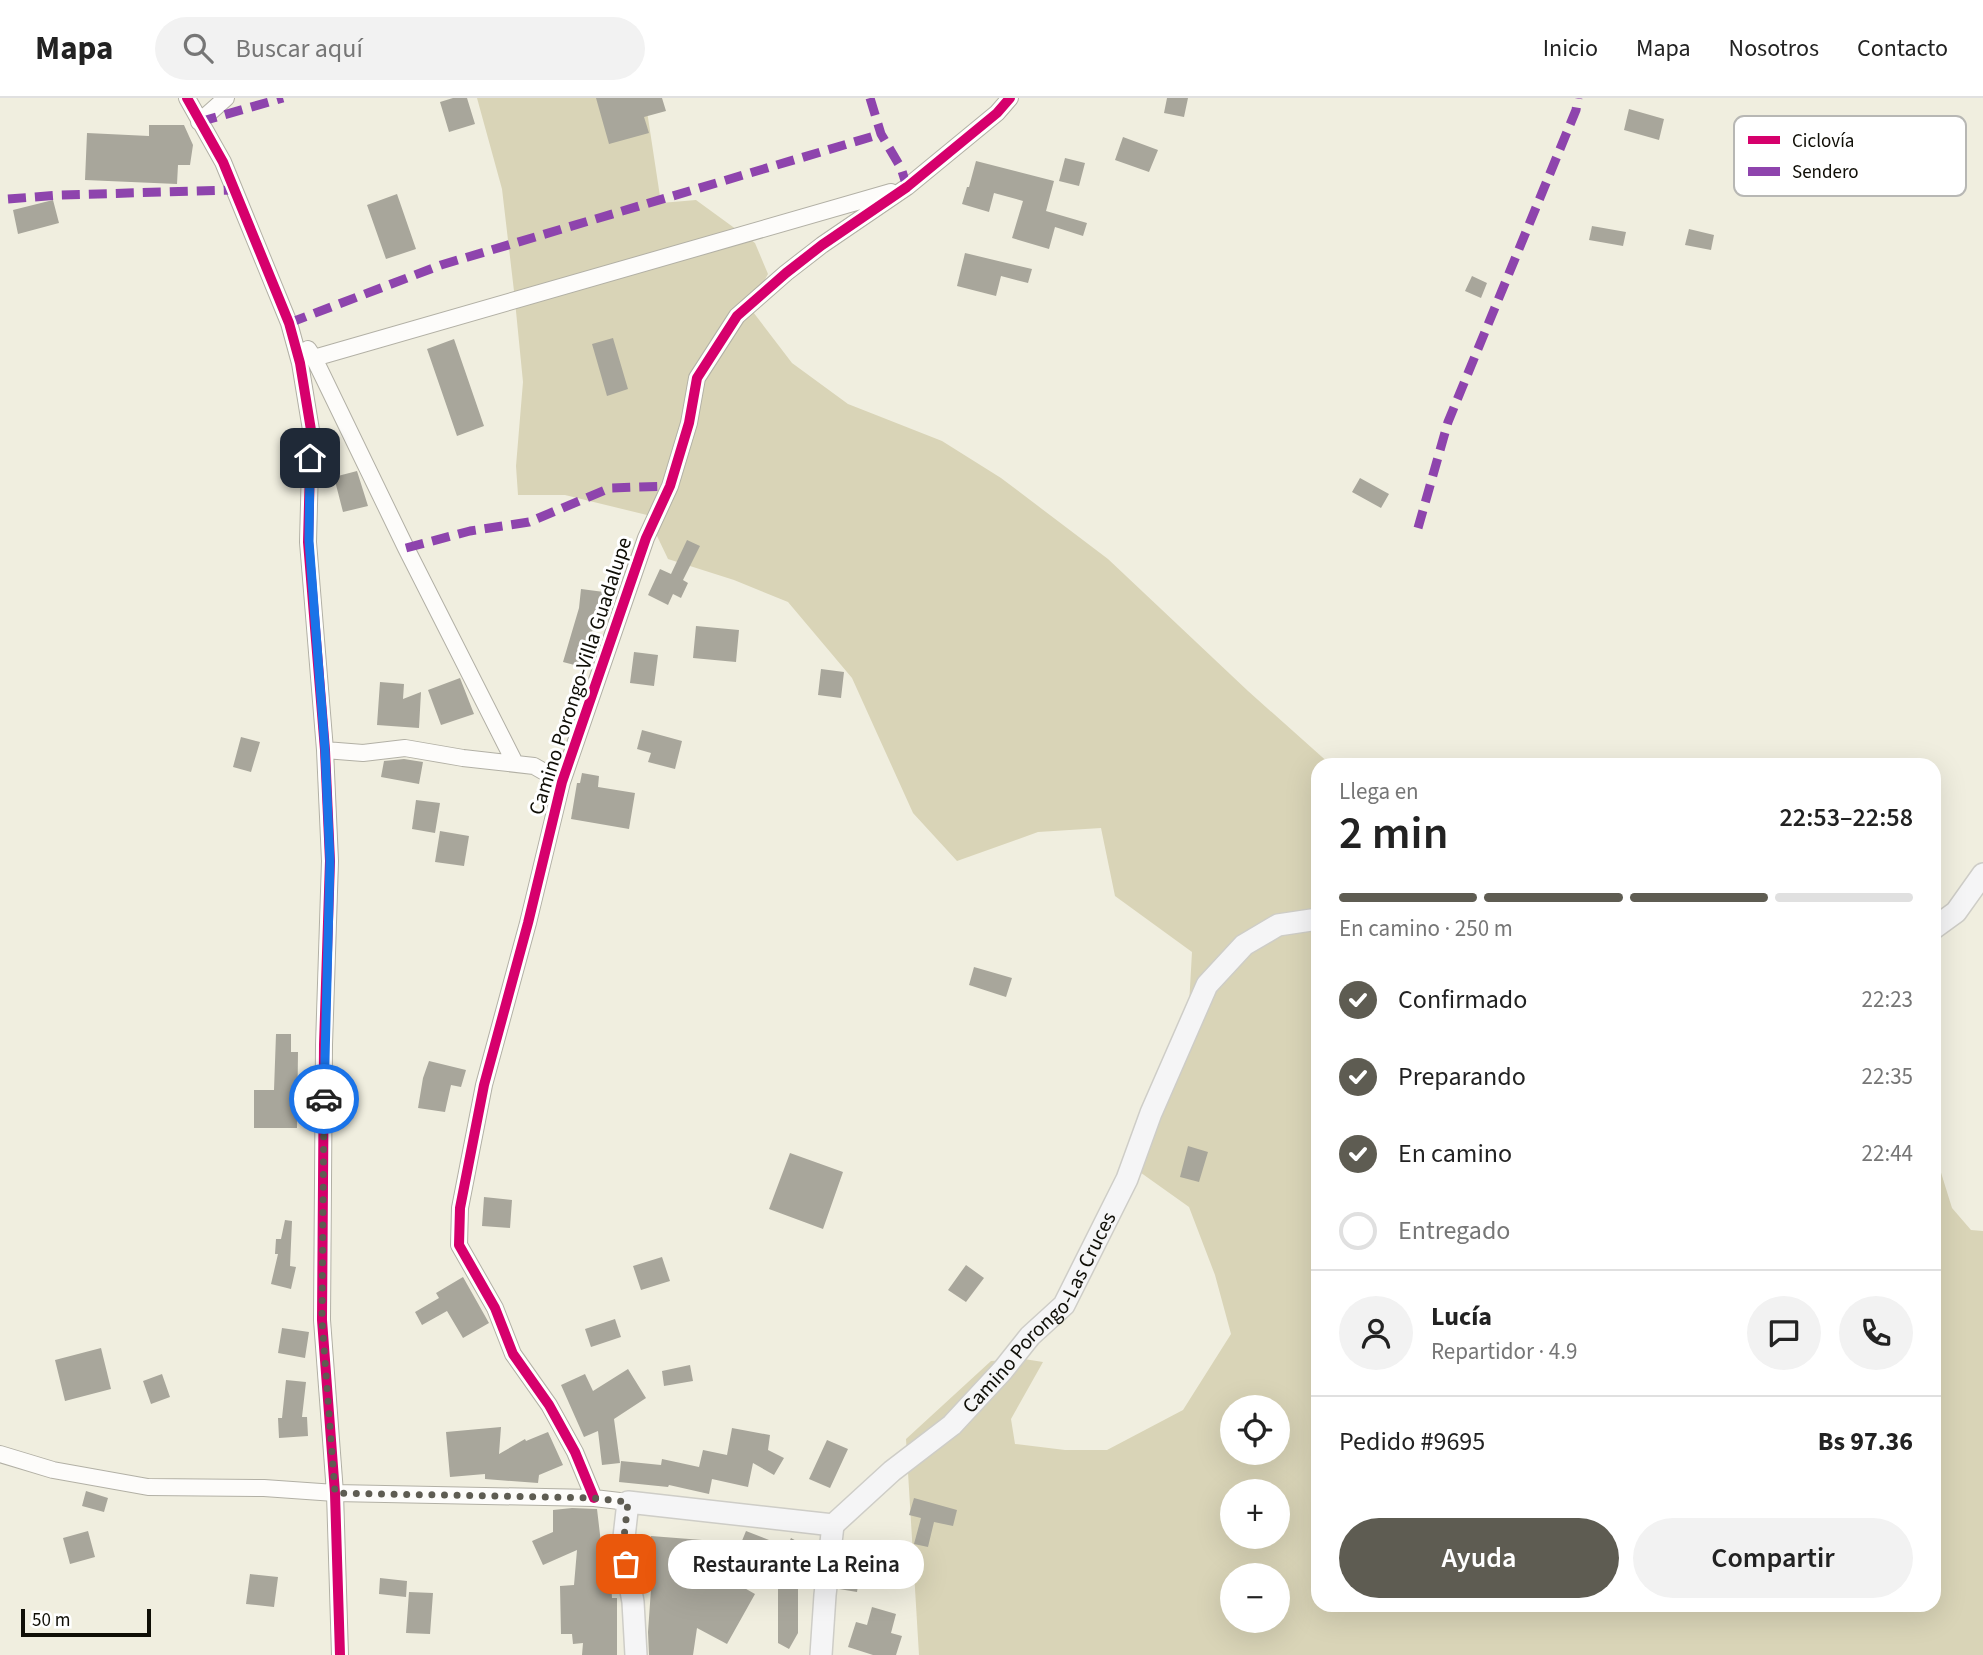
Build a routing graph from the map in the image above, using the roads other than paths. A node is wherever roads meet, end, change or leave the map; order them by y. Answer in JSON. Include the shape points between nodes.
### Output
{"nodes":[{"id":1,"x":187,"y":98,"type":"edge"},
{"id":2,"x":226,"y":98,"type":"edge"},
{"id":3,"x":1010,"y":98,"type":"edge"},
{"id":4,"x":199,"y":122,"type":"junction"},
{"id":5,"x":907,"y":187,"type":"junction"},
{"id":6,"x":289,"y":323,"type":"junction"},
{"id":7,"x":314,"y":358,"type":"junction"},
{"id":8,"x":325,"y":750,"type":"junction"},
{"id":9,"x":515,"y":763,"type":"junction"},
{"id":10,"x":562,"y":782,"type":"junction"},
{"id":11,"x":1983,"y":874,"type":"edge"},
{"id":12,"x":1311,"y":920,"type":"edge"},
{"id":13,"x":1941,"y":923,"type":"edge"},
{"id":14,"x":0,"y":1454,"type":"edge"},
{"id":15,"x":335,"y":1493,"type":"junction"},
{"id":16,"x":594,"y":1498,"type":"junction"},
{"id":17,"x":628,"y":1502,"type":"junction"},
{"id":18,"x":833,"y":1525,"type":"junction"},
{"id":19,"x":340,"y":1655,"type":"edge"},
{"id":20,"x":636,"y":1655,"type":"edge"},
{"id":21,"x":821,"y":1655,"type":"edge"}],
"edges":[{"from":1,"to":4,"type":"street"},
{"from":2,"to":4,"type":"street"},
{"from":3,"to":5,"type":"street","name":"Camino Porongo-Villa Guadalupe"},
{"from":4,"to":6,"type":"street","via":[[223,162]]},
{"from":5,"to":7,"type":"street"},
{"from":5,"to":10,"type":"street","name":"Camino Porongo-Villa Guadalupe","via":[[813,252],[737,316],[697,378],[670,486],[646,538]]},
{"from":6,"to":7,"type":"street"},
{"from":6,"to":8,"type":"street","via":[[311,430],[309,541]]},
{"from":7,"to":9,"type":"street"},
{"from":8,"to":9,"type":"street","via":[[363,753],[405,748]]},
{"from":8,"to":15,"type":"street","via":[[330,861],[322,1320]]},
{"from":9,"to":10,"type":"street","via":[[534,766]]},
{"from":10,"to":16,"type":"street","name":"Camino Porongo-Villa Guadalupe","via":[[484,1085],[460,1208],[459,1245],[495,1308],[513,1354],[575,1452]]},
{"from":11,"to":13,"type":"main road","via":[[1956,912]]},
{"from":12,"to":18,"type":"main road","name":"Camino Porongo-Las Cruces","via":[[1278,925],[1244,946],[1207,985],[1127,1180],[1064,1305],[1030,1335],[952,1425]]},
{"from":14,"to":15,"type":"street","via":[[54,1471],[148,1487]]},
{"from":15,"to":16,"type":"street"},
{"from":15,"to":19,"type":"street"},
{"from":16,"to":17,"type":"street"},
{"from":17,"to":18,"type":"main road"},
{"from":17,"to":20,"type":"main road","via":[[623,1546]]},
{"from":18,"to":21,"type":"main road"}]}
